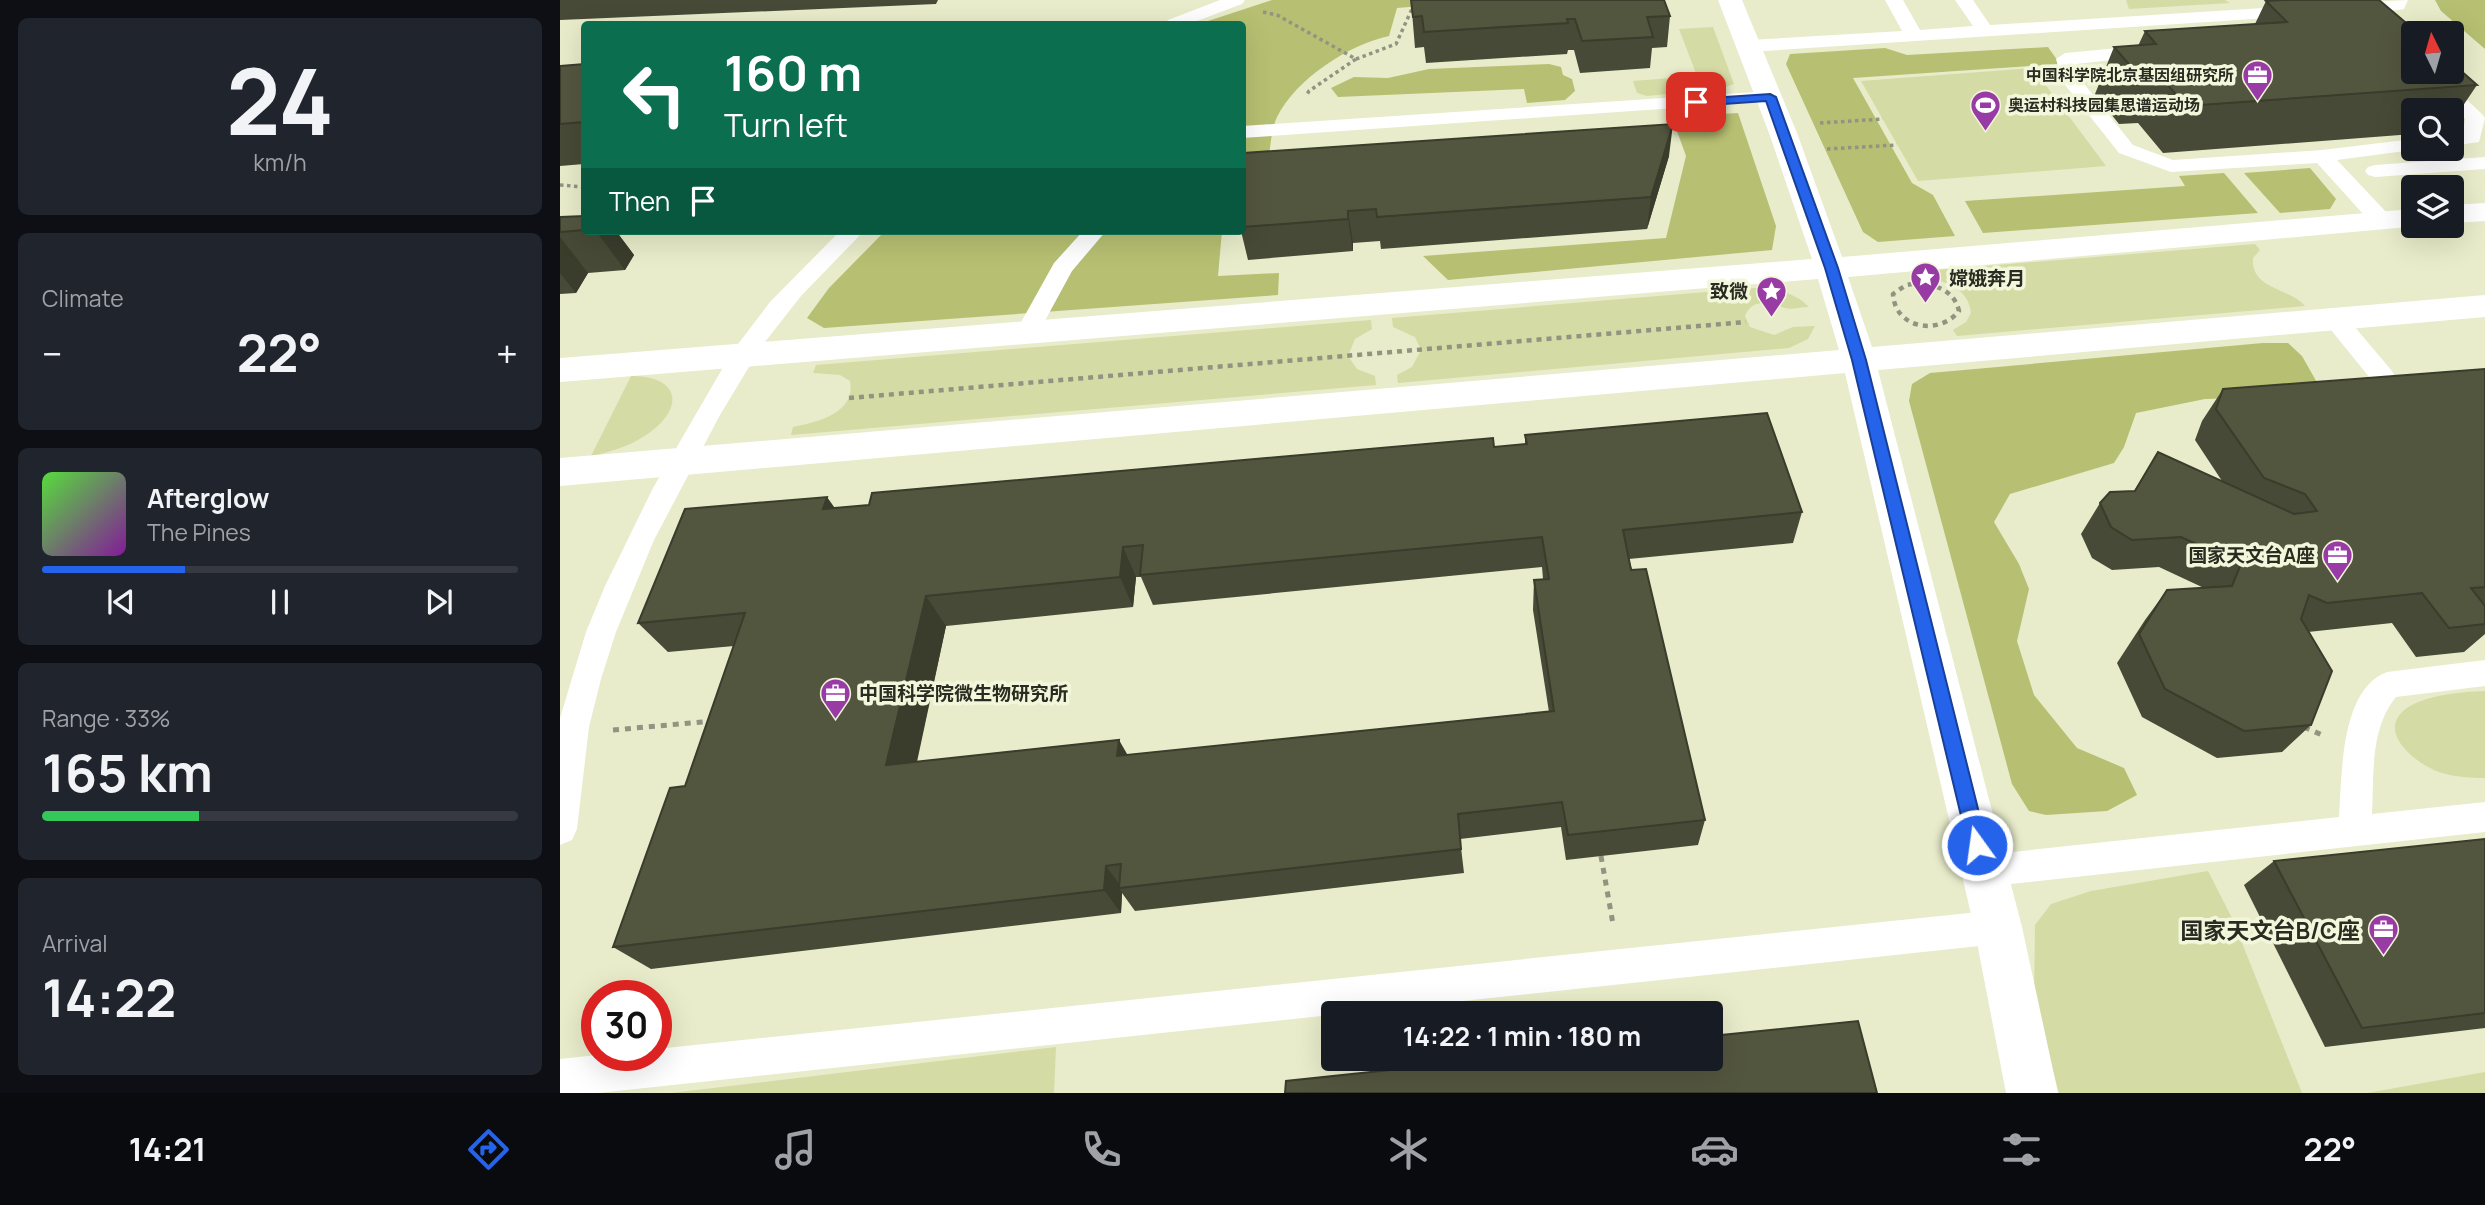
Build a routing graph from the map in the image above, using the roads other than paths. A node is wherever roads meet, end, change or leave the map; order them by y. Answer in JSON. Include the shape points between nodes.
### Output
{"nodes":[{"id":1,"x":1730,"y":0,"type":"edge"},
{"id":2,"x":1894,"y":0,"type":"edge"},
{"id":3,"x":1964,"y":0,"type":"edge"},
{"id":4,"x":2399,"y":0,"type":"edge"},
{"id":5,"x":1231,"y":2,"type":"edge"},
{"id":6,"x":1182,"y":21,"type":"edge"},
{"id":7,"x":1985,"y":31,"type":"junction"},
{"id":8,"x":1914,"y":35,"type":"junction"},
{"id":9,"x":1749,"y":46,"type":"junction"},
{"id":10,"x":2175,"y":48,"type":"edge"},
{"id":11,"x":2439,"y":84,"type":"edge"},
{"id":12,"x":1770,"y":97,"type":"junction"},
{"id":13,"x":2453,"y":98,"type":"edge"},
{"id":14,"x":2464,"y":108,"type":"edge"},
{"id":15,"x":1246,"y":132,"type":"edge"},
{"id":16,"x":2464,"y":139,"type":"edge"},
{"id":17,"x":2401,"y":146,"type":"edge"},
{"id":18,"x":2322,"y":156,"type":"junction"},
{"id":19,"x":2485,"y":163,"type":"edge"},
{"id":20,"x":2375,"y":171,"type":"dead end"},
{"id":21,"x":2485,"y":212,"type":"edge"},
{"id":22,"x":2464,"y":213,"type":"edge"},
{"id":23,"x":2401,"y":219,"type":"edge"},
{"id":24,"x":2381,"y":220,"type":"junction"},
{"id":25,"x":849,"y":235,"type":"edge"},
{"id":26,"x":1091,"y":235,"type":"edge"},
{"id":27,"x":1831,"y":268,"type":"junction"},
{"id":28,"x":2485,"y":306,"type":"edge"},
{"id":29,"x":2335,"y":319,"type":"junction"},
{"id":30,"x":1027,"y":333,"type":"junction"},
{"id":31,"x":742,"y":355,"type":"junction"},
{"id":32,"x":1859,"y":360,"type":"junction"},
{"id":33,"x":560,"y":370,"type":"edge"},
{"id":34,"x":2383,"y":377,"type":"edge"},
{"id":35,"x":681,"y":462,"type":"junction"},
{"id":36,"x":560,"y":472,"type":"edge"},
{"id":37,"x":2485,"y":673,"type":"edge"},
{"id":38,"x":2485,"y":817,"type":"edge"},
{"id":39,"x":560,"y":829,"type":"edge"},
{"id":40,"x":2355,"y":831,"type":"junction"},
{"id":41,"x":1984,"y":871,"type":"junction"},
{"id":42,"x":1997,"y":927,"type":"junction"},
{"id":43,"x":560,"y":1078,"type":"edge"},
{"id":44,"x":2032,"y":1093,"type":"edge"}],
"edges":[{"from":1,"to":9,"type":"street"},
{"from":2,"to":8,"type":"lane"},
{"from":3,"to":7,"type":"lane"},
{"from":4,"to":7,"type":"lane","via":[[2398,5]]},
{"from":5,"to":6,"type":"lane"},
{"from":7,"to":8,"type":"lane"},
{"from":8,"to":9,"type":"lane"},
{"from":9,"to":12,"type":"street"},
{"from":10,"to":18,"type":"lane","via":[[2065,59],[2072,81],[2126,149],[2171,166]]},
{"from":11,"to":13,"type":"lane"},
{"from":12,"to":15,"type":"lane"},
{"from":12,"to":27,"type":"street"},
{"from":14,"to":16,"type":"lane","via":[[2474,118],[2472,138]]},
{"from":17,"to":18,"type":"lane"},
{"from":18,"to":24,"type":"lane"},
{"from":19,"to":20,"type":"lane"},
{"from":21,"to":22,"type":"street"},
{"from":23,"to":24,"type":"street"},
{"from":24,"to":27,"type":"street"},
{"from":25,"to":31,"type":"lane","via":[[796,288]]},
{"from":26,"to":30,"type":"lane","via":[[1062,268]]},
{"from":27,"to":30,"type":"street"},
{"from":27,"to":32,"type":"street"},
{"from":28,"to":29,"type":"street"},
{"from":29,"to":32,"type":"street"},
{"from":29,"to":34,"type":"lane"},
{"from":30,"to":31,"type":"street"},
{"from":31,"to":33,"type":"street"},
{"from":31,"to":35,"type":"lane"},
{"from":32,"to":35,"type":"street"},
{"from":32,"to":41,"type":"street"},
{"from":35,"to":36,"type":"street"},
{"from":35,"to":39,"type":"lane","via":[[633,552],[594,643],[571,734]]},
{"from":37,"to":40,"type":"lane","via":[[2387,685],[2371,705],[2359,750]]},
{"from":38,"to":40,"type":"lane"},
{"from":40,"to":41,"type":"lane"},
{"from":41,"to":42,"type":"street"},
{"from":42,"to":43,"type":"lane"},
{"from":42,"to":44,"type":"street"}]}
